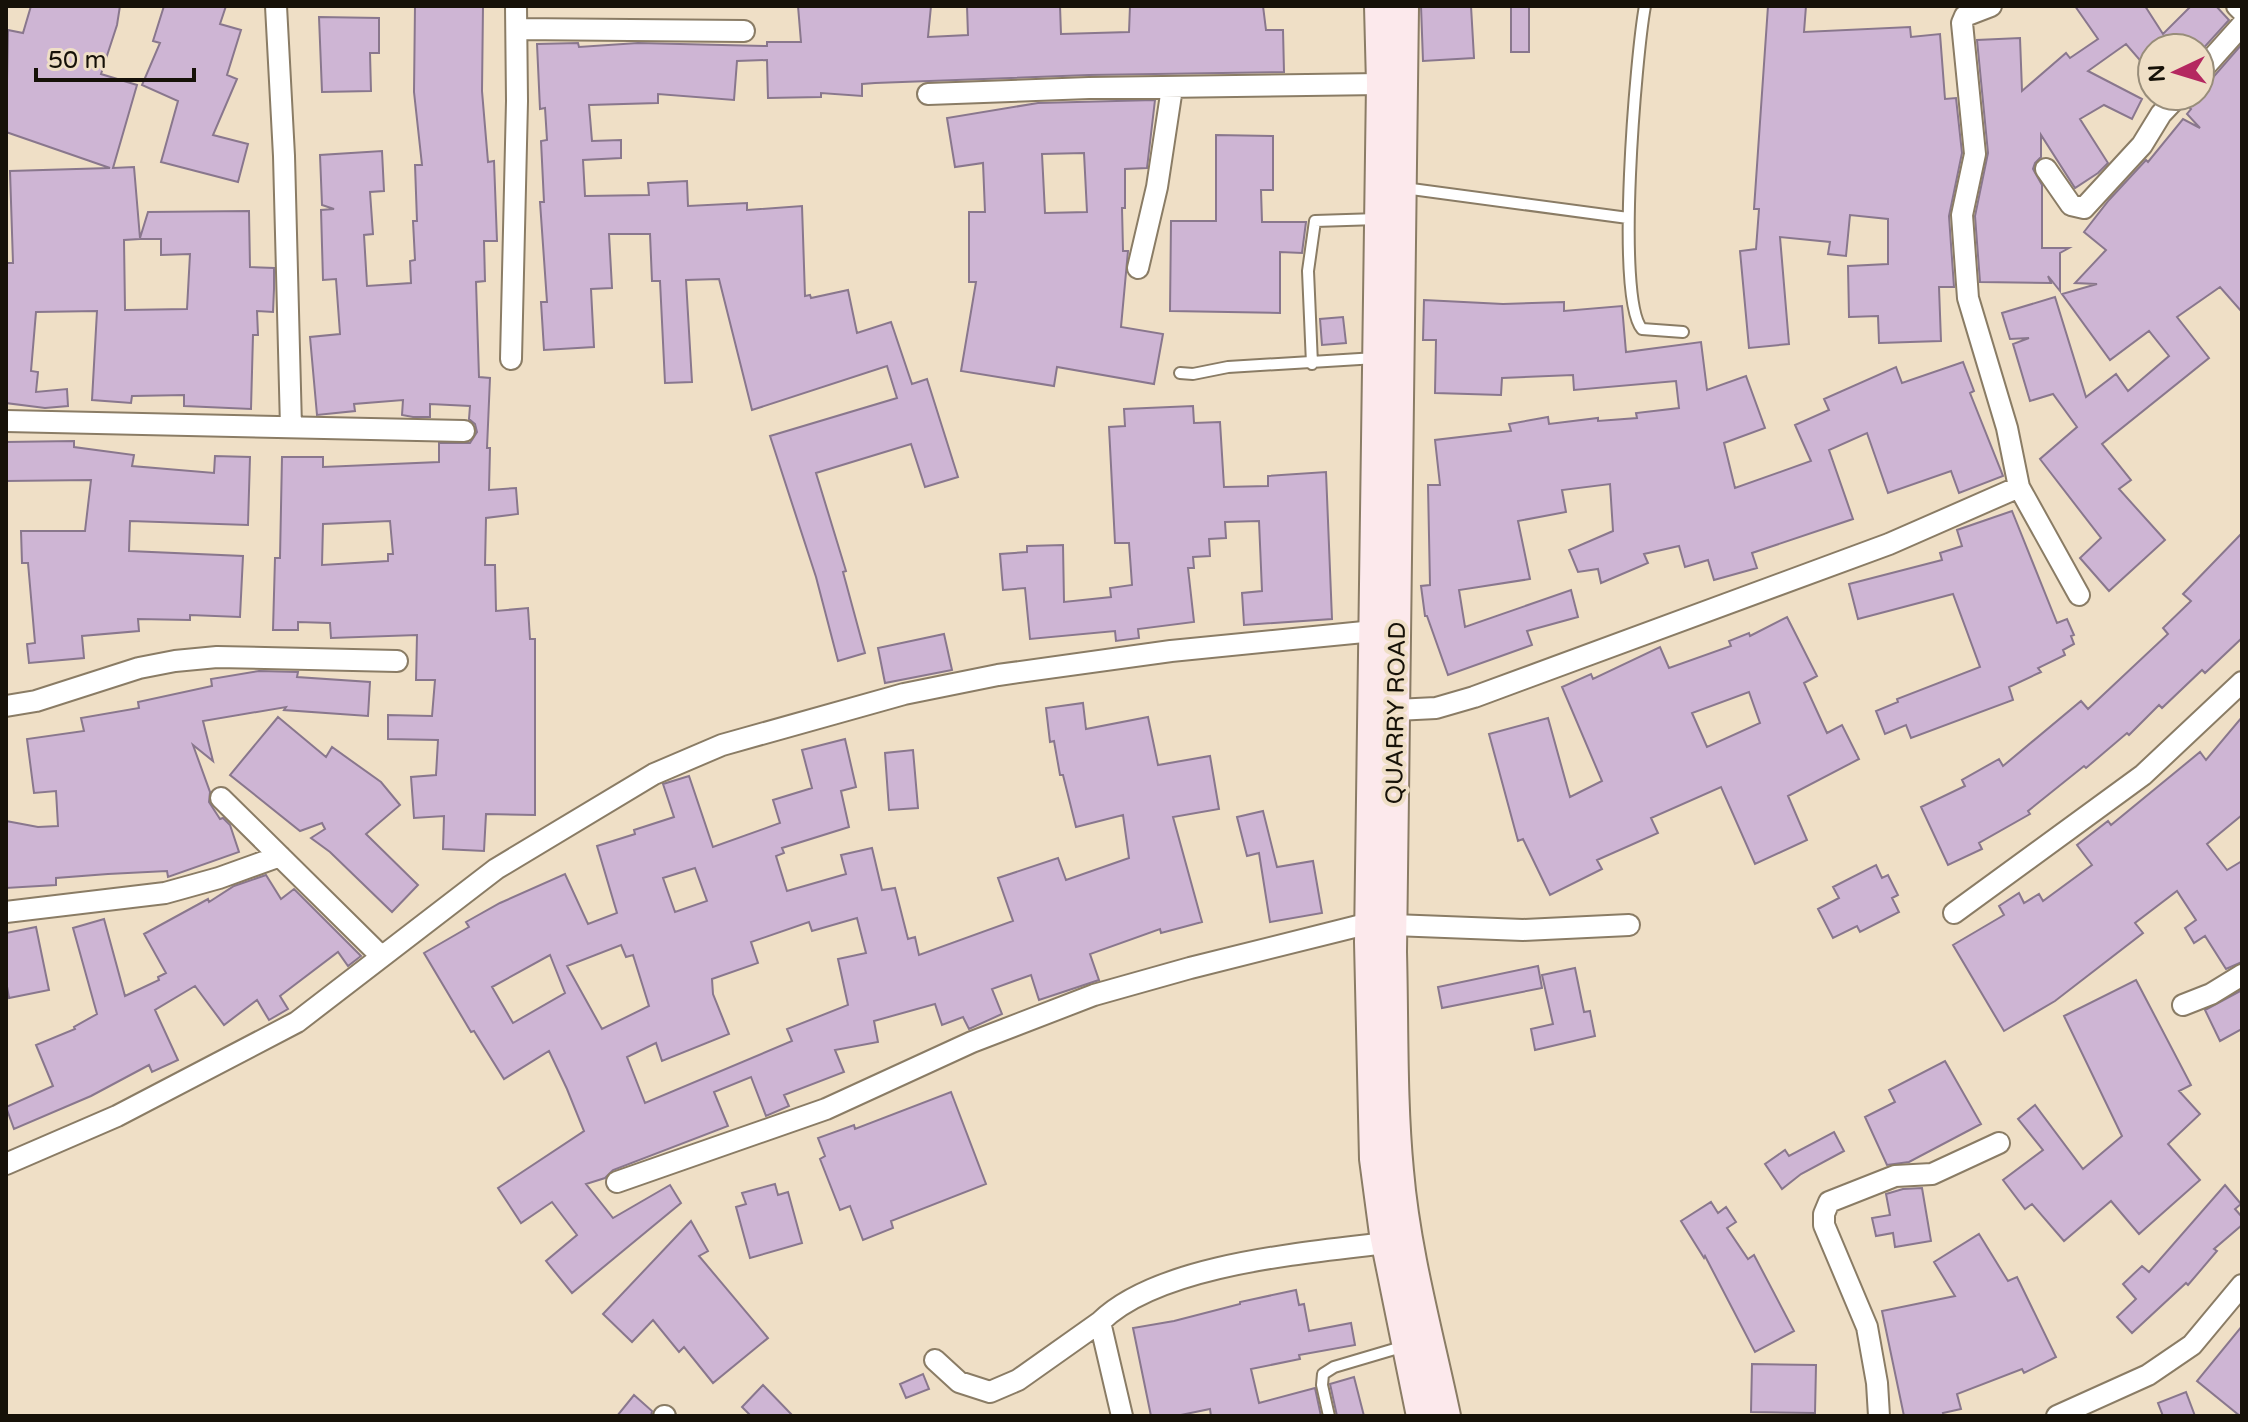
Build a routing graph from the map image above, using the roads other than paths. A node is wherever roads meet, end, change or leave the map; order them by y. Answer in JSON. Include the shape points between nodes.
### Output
{"nodes":[{"id":1,"x":276,"y":6,"type":"edge"},
{"id":2,"x":516,"y":6,"type":"edge"},
{"id":3,"x":1379,"y":6,"type":"edge"},
{"id":4,"x":1404,"y":6,"type":"edge"},
{"id":5,"x":1645,"y":6,"type":"edge"},
{"id":6,"x":1991,"y":6,"type":"edge"},
{"id":7,"x":2237,"y":6,"type":"edge"},
{"id":8,"x":2242,"y":11,"type":"edge"},
{"id":9,"x":2242,"y":25,"type":"edge"},
{"id":10,"x":517,"y":29,"type":"junction"},
{"id":11,"x":744,"y":31,"type":"dead end"},
{"id":12,"x":2216,"y":54,"type":"edge"},
{"id":13,"x":1381,"y":84,"type":"junction"},
{"id":14,"x":1172,"y":88,"type":"junction"},
{"id":15,"x":928,"y":94,"type":"dead end"},
{"id":16,"x":2163,"y":112,"type":"edge"},
{"id":17,"x":2046,"y":169,"type":"dead end"},
{"id":18,"x":1402,"y":188,"type":"junction"},
{"id":19,"x":1628,"y":218,"type":"junction"},
{"id":20,"x":1380,"y":219,"type":"junction"},
{"id":21,"x":1138,"y":268,"type":"dead end"},
{"id":22,"x":1683,"y":332,"type":"dead end"},
{"id":23,"x":1378,"y":358,"type":"junction"},
{"id":24,"x":511,"y":359,"type":"dead end"},
{"id":25,"x":1312,"y":364,"type":"junction"},
{"id":26,"x":1180,"y":373,"type":"dead end"},
{"id":27,"x":6,"y":421,"type":"edge"},
{"id":28,"x":291,"y":427,"type":"junction"},
{"id":29,"x":464,"y":431,"type":"dead end"},
{"id":30,"x":2019,"y":487,"type":"junction"},
{"id":31,"x":2079,"y":595,"type":"dead end"},
{"id":32,"x":1374,"y":631,"type":"junction"},
{"id":33,"x":397,"y":661,"type":"dead end"},
{"id":34,"x":2242,"y":682,"type":"edge"},
{"id":35,"x":6,"y":706,"type":"edge"},
{"id":36,"x":1396,"y":710,"type":"junction"},
{"id":37,"x":221,"y":798,"type":"dead end"},
{"id":38,"x":280,"y":856,"type":"junction"},
{"id":39,"x":6,"y":912,"type":"edge"},
{"id":40,"x":1954,"y":913,"type":"dead end"},
{"id":41,"x":1381,"y":924,"type":"junction"},
{"id":42,"x":1629,"y":925,"type":"dead end"},
{"id":43,"x":381,"y":956,"type":"junction"},
{"id":44,"x":2242,"y":975,"type":"edge"},
{"id":45,"x":2183,"y":1005,"type":"dead end"},
{"id":46,"x":1999,"y":1143,"type":"dead end"},
{"id":47,"x":6,"y":1164,"type":"edge"},
{"id":48,"x":617,"y":1182,"type":"dead end"},
{"id":49,"x":1386,"y":1243,"type":"junction"},
{"id":50,"x":2242,"y":1285,"type":"edge"},
{"id":51,"x":1100,"y":1322,"type":"junction"},
{"id":52,"x":1406,"y":1346,"type":"junction"},
{"id":53,"x":935,"y":1360,"type":"dead end"},
{"id":54,"x":1122,"y":1416,"type":"edge"},
{"id":55,"x":1329,"y":1416,"type":"edge"},
{"id":56,"x":1421,"y":1416,"type":"edge"},
{"id":57,"x":1446,"y":1416,"type":"edge"},
{"id":58,"x":1879,"y":1416,"type":"edge"},
{"id":59,"x":2057,"y":1416,"type":"edge"}],
"edges":[{"from":1,"to":28,"type":"street"},
{"from":2,"to":10,"type":"street"},
{"from":3,"to":13,"type":"main road","name":"QUARRY ROAD"},
{"from":4,"to":18,"type":"main road","name":"QUARRY ROAD"},
{"from":5,"to":19,"type":"lane"},
{"from":6,"to":30,"type":"street","via":[[1965,16],[1962,23],[1975,154],[1962,215],[1968,298]]},
{"from":7,"to":8,"type":"street"},
{"from":9,"to":12,"type":"street"},
{"from":10,"to":11,"type":"street"},
{"from":10,"to":24,"type":"street"},
{"from":13,"to":14,"type":"street"},
{"from":13,"to":20,"type":"main road","name":"QUARRY ROAD"},
{"from":14,"to":15,"type":"street"},
{"from":14,"to":21,"type":"street"},
{"from":16,"to":17,"type":"street","via":[[2142,145],[2084,208],[2071,205]]},
{"from":18,"to":19,"type":"lane"},
{"from":18,"to":36,"type":"main road","name":"QUARRY ROAD"},
{"from":19,"to":22,"type":"lane","via":[[1637,323],[1642,329]]},
{"from":20,"to":23,"type":"main road","name":"QUARRY ROAD"},
{"from":20,"to":25,"type":"lane","via":[[1315,221],[1308,271]]},
{"from":23,"to":25,"type":"lane"},
{"from":23,"to":32,"type":"main road","name":"QUARRY ROAD"},
{"from":25,"to":26,"type":"lane"},
{"from":27,"to":28,"type":"street"},
{"from":28,"to":29,"type":"street"},
{"from":30,"to":31,"type":"street"},
{"from":30,"to":36,"type":"street","via":[[1889,544],[1474,697],[1436,708]]},
{"from":32,"to":41,"type":"main road","name":"QUARRY ROAD"},
{"from":32,"to":43,"type":"street","via":[[998,675],[904,694],[722,745],[654,774],[496,869]]},
{"from":33,"to":35,"type":"street","via":[[175,661]]},
{"from":34,"to":40,"type":"street","via":[[2143,775]]},
{"from":36,"to":41,"type":"main road","name":"QUARRY ROAD"},
{"from":37,"to":38,"type":"street"},
{"from":38,"to":39,"type":"street","via":[[165,893]]},
{"from":38,"to":43,"type":"street"},
{"from":41,"to":42,"type":"street","via":[[1523,930]]},
{"from":41,"to":48,"type":"street","via":[[1094,995],[972,1042],[826,1109]]},
{"from":41,"to":49,"type":"main road","name":"QUARRY ROAD","via":[[1374,1159]]},
{"from":41,"to":57,"type":"main road","name":"QUARRY ROAD","via":[[1399,1173]]},
{"from":43,"to":47,"type":"street","via":[[297,1022],[117,1116]]},
{"from":44,"to":45,"type":"street"},
{"from":46,"to":58,"type":"street","via":[[1932,1174],[1895,1176],[1829,1202],[1824,1225],[1867,1327]]},
{"from":49,"to":51,"type":"street","via":[[1267,1257],[1212,1271],[1157,1288]]},
{"from":49,"to":52,"type":"main road","name":"QUARRY ROAD"},
{"from":50,"to":59,"type":"street","via":[[2192,1345],[2148,1375]]},
{"from":51,"to":53,"type":"street","via":[[1018,1380],[990,1392],[959,1382]]},
{"from":51,"to":54,"type":"street"},
{"from":52,"to":55,"type":"lane","via":[[1323,1374]]},
{"from":52,"to":56,"type":"main road","name":"QUARRY ROAD"}]}
